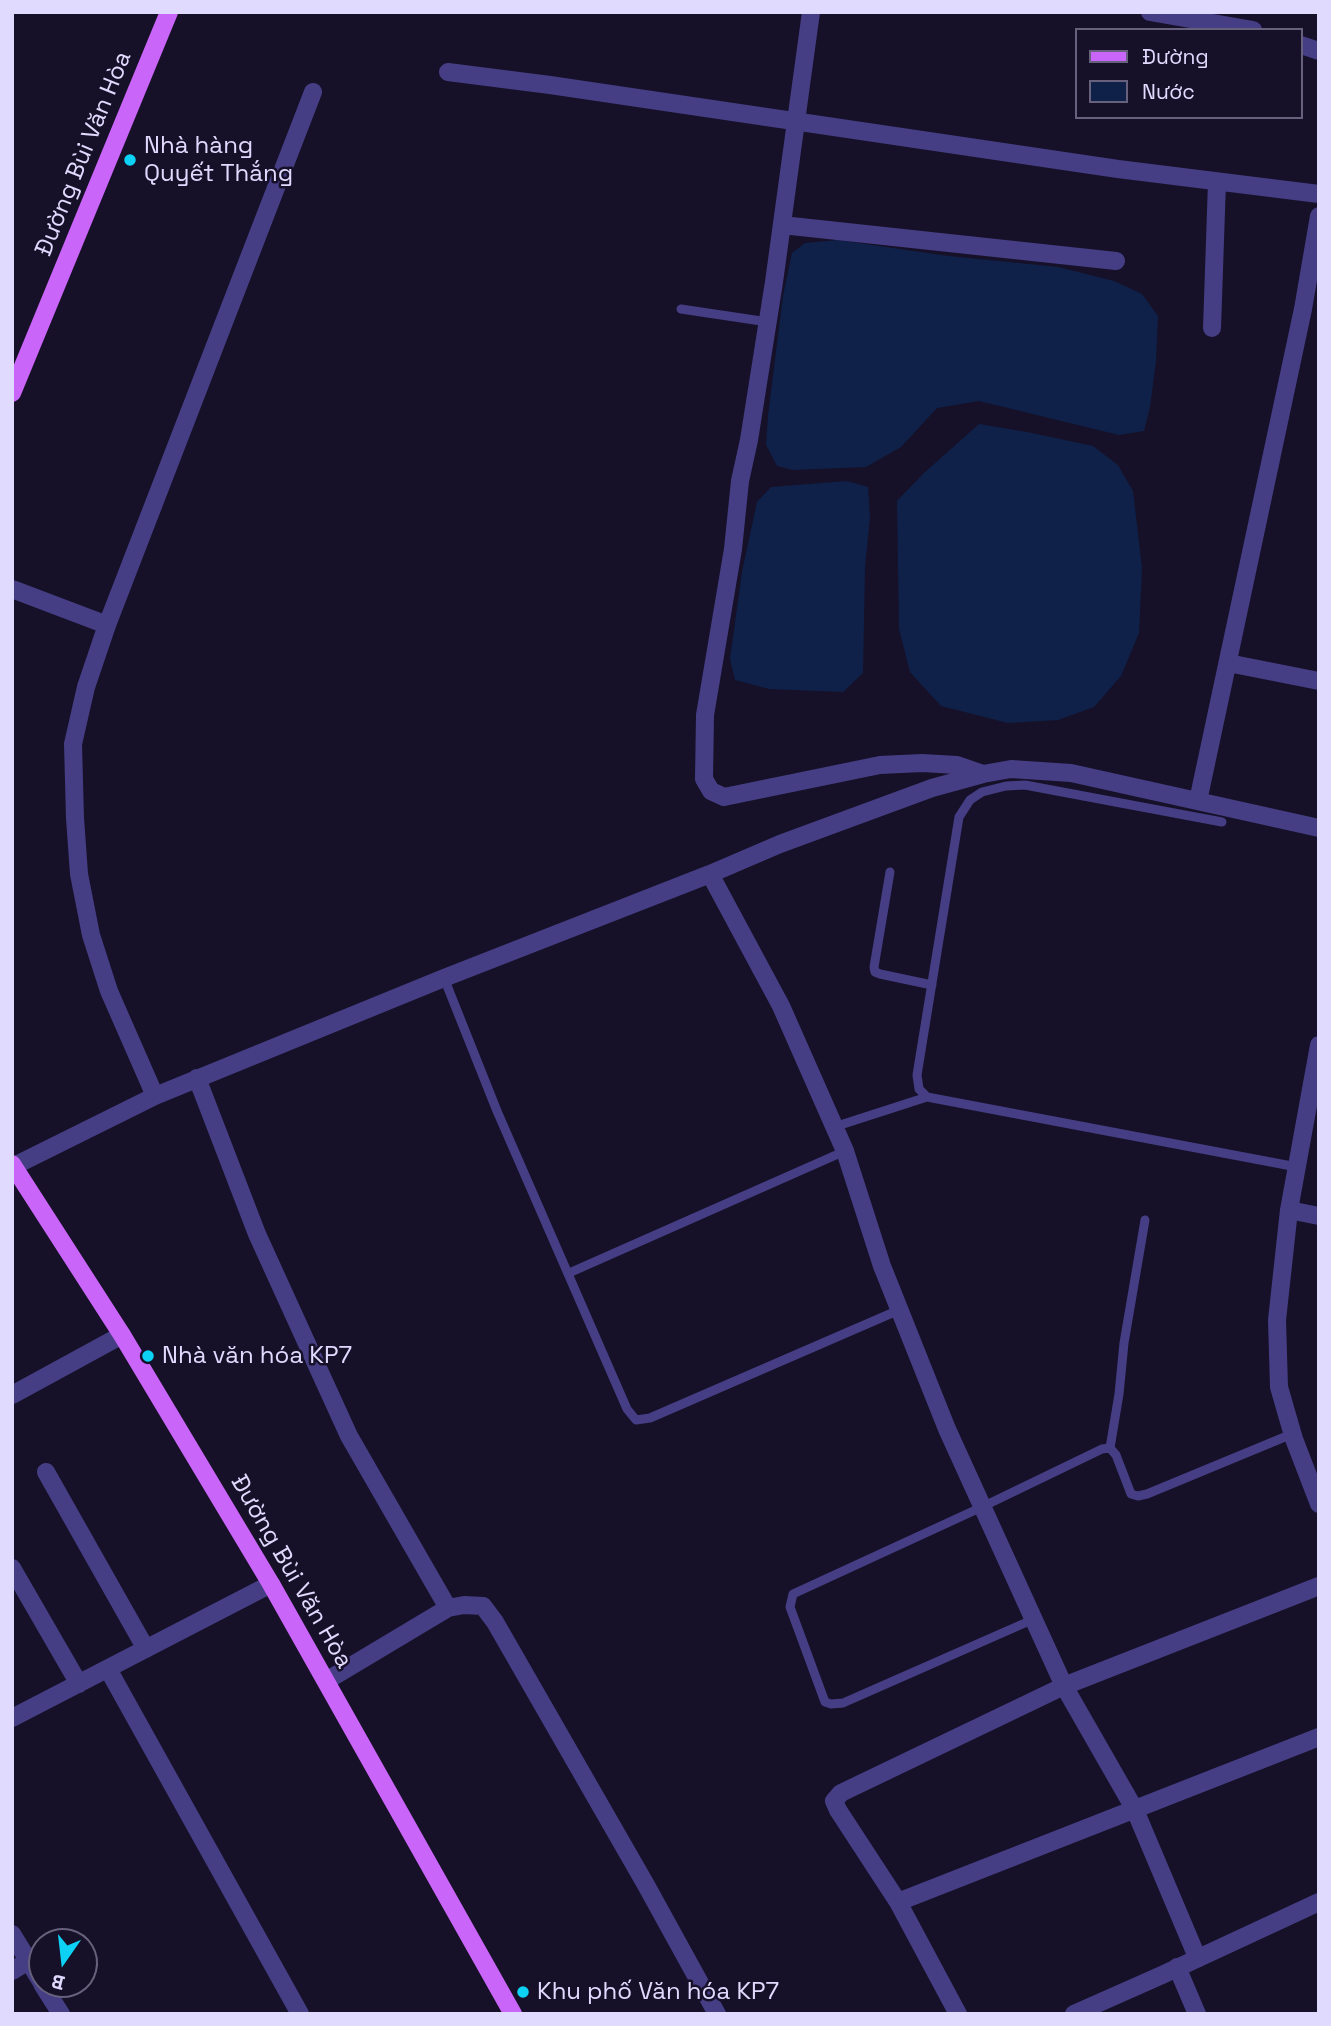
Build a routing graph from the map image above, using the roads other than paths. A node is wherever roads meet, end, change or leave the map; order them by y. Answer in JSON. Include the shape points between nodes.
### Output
{"nodes":[{"id":1,"x":169,"y":12,"type":"edge"},
{"id":2,"x":811,"y":12,"type":"edge"},
{"id":3,"x":1150,"y":12,"type":"edge"},
{"id":4,"x":1230,"y":19,"type":"edge"},
{"id":5,"x":1249,"y":28,"type":"edge"},
{"id":6,"x":448,"y":72,"type":"dead end"},
{"id":7,"x":313,"y":92,"type":"dead end"},
{"id":8,"x":796,"y":122,"type":"junction"},
{"id":9,"x":1217,"y":181,"type":"junction"},
{"id":10,"x":1319,"y":194,"type":"edge"},
{"id":11,"x":1319,"y":216,"type":"edge"},
{"id":12,"x":782,"y":225,"type":"junction"},
{"id":13,"x":1116,"y":261,"type":"dead end"},
{"id":14,"x":681,"y":309,"type":"dead end"},
{"id":15,"x":768,"y":322,"type":"junction"},
{"id":16,"x":1212,"y":328,"type":"dead end"},
{"id":17,"x":12,"y":393,"type":"edge"},
{"id":18,"x":12,"y":589,"type":"edge"},
{"id":19,"x":107,"y":625,"type":"junction"},
{"id":20,"x":1228,"y":663,"type":"junction"},
{"id":21,"x":1319,"y":681,"type":"edge"},
{"id":22,"x":983,"y":774,"type":"junction"},
{"id":23,"x":1198,"y":801,"type":"junction"},
{"id":24,"x":1222,"y":822,"type":"dead end"},
{"id":25,"x":1319,"y":828,"type":"edge"},
{"id":26,"x":890,"y":872,"type":"dead end"},
{"id":27,"x":710,"y":874,"type":"junction"},
{"id":28,"x":444,"y":978,"type":"junction"},
{"id":29,"x":932,"y":985,"type":"junction"},
{"id":30,"x":1319,"y":1045,"type":"edge"},
{"id":31,"x":197,"y":1078,"type":"junction"},
{"id":32,"x":155,"y":1096,"type":"junction"},
{"id":33,"x":927,"y":1097,"type":"junction"},
{"id":34,"x":834,"y":1128,"type":"junction"},
{"id":35,"x":845,"y":1151,"type":"junction"},
{"id":36,"x":1297,"y":1167,"type":"junction"},
{"id":37,"x":15,"y":1172,"type":"edge"},
{"id":38,"x":1289,"y":1210,"type":"junction"},
{"id":39,"x":1319,"y":1216,"type":"edge"},
{"id":40,"x":1145,"y":1220,"type":"dead end"},
{"id":41,"x":569,"y":1273,"type":"junction"},
{"id":42,"x":899,"y":1310,"type":"junction"},
{"id":43,"x":122,"y":1335,"type":"junction"},
{"id":44,"x":12,"y":1395,"type":"edge"},
{"id":45,"x":1292,"y":1434,"type":"junction"},
{"id":46,"x":1110,"y":1448,"type":"junction"},
{"id":47,"x":46,"y":1472,"type":"dead end"},
{"id":48,"x":1319,"y":1504,"type":"edge"},
{"id":49,"x":982,"y":1507,"type":"junction"},
{"id":50,"x":12,"y":1568,"type":"edge"},
{"id":51,"x":271,"y":1584,"type":"junction"},
{"id":52,"x":1319,"y":1586,"type":"edge"},
{"id":53,"x":448,"y":1608,"type":"junction"},
{"id":54,"x":1034,"y":1619,"type":"junction"},
{"id":55,"x":146,"y":1650,"type":"junction"},
{"id":56,"x":108,"y":1669,"type":"junction"},
{"id":57,"x":326,"y":1681,"type":"junction"},
{"id":58,"x":79,"y":1684,"type":"junction"},
{"id":59,"x":1064,"y":1686,"type":"junction"},
{"id":60,"x":12,"y":1718,"type":"edge"},
{"id":61,"x":1319,"y":1737,"type":"edge"},
{"id":62,"x":1135,"y":1810,"type":"junction"},
{"id":63,"x":898,"y":1902,"type":"junction"},
{"id":64,"x":1319,"y":1902,"type":"edge"},
{"id":65,"x":12,"y":1934,"type":"edge"},
{"id":66,"x":1197,"y":1957,"type":"junction"},
{"id":67,"x":28,"y":1961,"type":"joint"},
{"id":68,"x":1177,"y":1967,"type":"junction"},
{"id":69,"x":12,"y":1971,"type":"edge"},
{"id":70,"x":51,"y":1998,"type":"edge"},
{"id":71,"x":61,"y":2014,"type":"edge"},
{"id":72,"x":300,"y":2014,"type":"edge"},
{"id":73,"x":513,"y":2014,"type":"edge"},
{"id":74,"x":716,"y":2014,"type":"edge"},
{"id":75,"x":958,"y":2014,"type":"edge"},
{"id":76,"x":1074,"y":2014,"type":"edge"},
{"id":77,"x":1197,"y":2014,"type":"edge"}],
"edges":[{"from":1,"to":17,"type":"main road","name":"Đường Bùi Văn Hòa"},
{"from":2,"to":8,"type":"street"},
{"from":3,"to":4,"type":"street"},
{"from":4,"to":5,"type":"street"},
{"from":6,"to":8,"type":"street"},
{"from":7,"to":19,"type":"street"},
{"from":8,"to":9,"type":"street"},
{"from":8,"to":12,"type":"street"},
{"from":9,"to":10,"type":"street"},
{"from":9,"to":16,"type":"street"},
{"from":11,"to":20,"type":"street"},
{"from":12,"to":13,"type":"street"},
{"from":12,"to":15,"type":"street"},
{"from":14,"to":15,"type":"lane"},
{"from":15,"to":22,"type":"street","via":[[705,715],[704,779],[711,791],[724,797],[880,765],[957,765]]},
{"from":18,"to":19,"type":"street"},
{"from":19,"to":32,"type":"street","via":[[73,744],[79,874],[91,936],[109,991]]},
{"from":20,"to":21,"type":"street"},
{"from":20,"to":23,"type":"street"},
{"from":22,"to":23,"type":"street","via":[[1011,769],[1071,774]]},
{"from":22,"to":27,"type":"street","via":[[932,788]]},
{"from":23,"to":25,"type":"street"},
{"from":24,"to":29,"type":"lane","via":[[1025,785],[982,792],[964,806],[959,817]]},
{"from":26,"to":29,"type":"lane","via":[[875,972]]},
{"from":27,"to":28,"type":"street"},
{"from":27,"to":34,"type":"street","via":[[781,1006]]},
{"from":28,"to":31,"type":"street"},
{"from":28,"to":41,"type":"lane"},
{"from":29,"to":33,"type":"lane","via":[[917,1075],[919,1089]]},
{"from":30,"to":36,"type":"street"},
{"from":31,"to":32,"type":"street"},
{"from":31,"to":53,"type":"street","via":[[257,1234],[349,1436]]},
{"from":32,"to":37,"type":"street"},
{"from":33,"to":34,"type":"lane"},
{"from":33,"to":36,"type":"lane"},
{"from":34,"to":35,"type":"street"},
{"from":35,"to":41,"type":"lane"},
{"from":35,"to":42,"type":"street"},
{"from":36,"to":38,"type":"street"},
{"from":37,"to":43,"type":"main road","name":"Đường Bùi Văn Hòa"},
{"from":38,"to":39,"type":"street"},
{"from":38,"to":45,"type":"street","via":[[1277,1320],[1279,1387]]},
{"from":40,"to":46,"type":"lane"},
{"from":41,"to":42,"type":"lane","via":[[627,1409],[636,1420],[650,1418]]},
{"from":42,"to":49,"type":"street"},
{"from":43,"to":44,"type":"street"},
{"from":43,"to":51,"type":"main road","name":"Đường Bùi Văn Hòa"},
{"from":45,"to":46,"type":"lane","via":[[1138,1496],[1131,1494]]},
{"from":45,"to":48,"type":"street"},
{"from":46,"to":49,"type":"lane"},
{"from":47,"to":55,"type":"street"},
{"from":49,"to":54,"type":"street"},
{"from":49,"to":54,"type":"lane","via":[[793,1594],[790,1607],[825,1702],[843,1703]]},
{"from":50,"to":58,"type":"street"},
{"from":51,"to":55,"type":"street"},
{"from":51,"to":57,"type":"main road","name":"Đường Bùi Văn Hòa"},
{"from":52,"to":59,"type":"street"},
{"from":53,"to":57,"type":"street"},
{"from":53,"to":74,"type":"street","via":[[483,1606],[495,1622]]},
{"from":54,"to":59,"type":"street"},
{"from":55,"to":56,"type":"street"},
{"from":56,"to":58,"type":"street"},
{"from":56,"to":72,"type":"street"},
{"from":57,"to":73,"type":"main road","name":"Đường Bùi Văn Hòa"},
{"from":58,"to":60,"type":"street"},
{"from":59,"to":62,"type":"street"},
{"from":59,"to":63,"type":"street","via":[[841,1793],[834,1801]]},
{"from":61,"to":62,"type":"street"},
{"from":62,"to":63,"type":"street"},
{"from":62,"to":66,"type":"street"},
{"from":63,"to":75,"type":"street"},
{"from":64,"to":66,"type":"street"},
{"from":65,"to":67,"type":"street"},
{"from":66,"to":68,"type":"street"},
{"from":67,"to":69,"type":"street"},
{"from":68,"to":76,"type":"street"},
{"from":68,"to":77,"type":"street"},
{"from":70,"to":71,"type":"street"}]}
